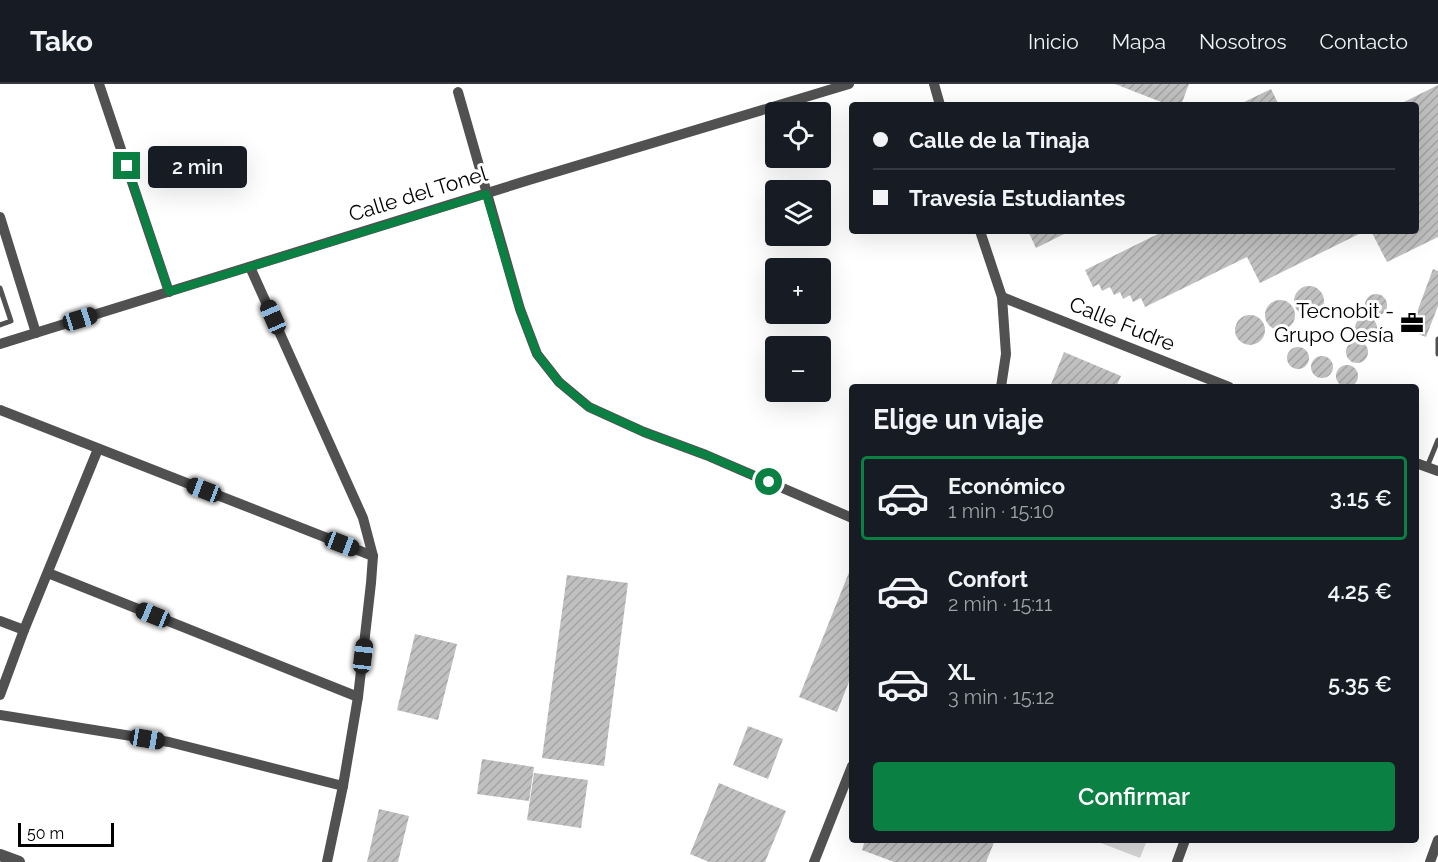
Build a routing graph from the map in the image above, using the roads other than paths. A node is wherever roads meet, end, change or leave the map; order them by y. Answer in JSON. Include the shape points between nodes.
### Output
{"nodes":[{"id":1,"x":99,"y":84,"type":"edge"},
{"id":2,"x":849,"y":84,"type":"edge"},
{"id":3,"x":934,"y":84,"type":"edge"},
{"id":4,"x":458,"y":92,"type":"dead end"},
{"id":5,"x":939,"y":102,"type":"edge"},
{"id":6,"x":486,"y":194,"type":"junction"},
{"id":7,"x":0,"y":217,"type":"edge"},
{"id":8,"x":981,"y":234,"type":"edge"},
{"id":9,"x":250,"y":267,"type":"junction"},
{"id":10,"x":0,"y":291,"type":"edge"},
{"id":11,"x":169,"y":292,"type":"junction"},
{"id":12,"x":1002,"y":297,"type":"junction"},
{"id":13,"x":0,"y":325,"type":"edge"},
{"id":14,"x":36,"y":333,"type":"junction"},
{"id":15,"x":1438,"y":339,"type":"edge"},
{"id":16,"x":0,"y":344,"type":"edge"},
{"id":17,"x":1438,"y":354,"type":"edge"},
{"id":18,"x":1001,"y":384,"type":"edge"},
{"id":19,"x":1221,"y":384,"type":"edge"},
{"id":20,"x":0,"y":410,"type":"edge"},
{"id":21,"x":1438,"y":440,"type":"edge"},
{"id":22,"x":98,"y":449,"type":"junction"},
{"id":23,"x":1433,"y":469,"type":"edge"},
{"id":24,"x":849,"y":517,"type":"edge"},
{"id":25,"x":373,"y":556,"type":"junction"},
{"id":26,"x":48,"y":573,"type":"junction"},
{"id":27,"x":0,"y":621,"type":"edge"},
{"id":28,"x":24,"y":630,"type":"junction"},
{"id":29,"x":0,"y":695,"type":"edge"},
{"id":30,"x":358,"y":697,"type":"junction"},
{"id":31,"x":0,"y":715,"type":"edge"},
{"id":32,"x":849,"y":774,"type":"edge"},
{"id":33,"x":343,"y":786,"type":"junction"},
{"id":34,"x":1438,"y":840,"type":"edge"},
{"id":35,"x":1184,"y":843,"type":"edge"},
{"id":36,"x":0,"y":855,"type":"edge"},
{"id":37,"x":19,"y":862,"type":"edge"},
{"id":38,"x":327,"y":862,"type":"edge"},
{"id":39,"x":814,"y":862,"type":"edge"},
{"id":40,"x":1177,"y":862,"type":"edge"},
{"id":41,"x":1430,"y":862,"type":"edge"}],
"edges":[{"from":1,"to":11,"type":"street"},
{"from":2,"to":6,"type":"street","name":"Calle del Tonel"},
{"from":3,"to":5,"type":"street"},
{"from":4,"to":6,"type":"street"},
{"from":6,"to":9,"type":"street","name":"Calle del Tonel"},
{"from":6,"to":24,"type":"street","via":[[537,354],[559,382],[589,407],[633,428]]},
{"from":7,"to":14,"type":"street"},
{"from":8,"to":12,"type":"street"},
{"from":9,"to":11,"type":"street","name":"Calle del Tonel"},
{"from":9,"to":25,"type":"street","via":[[363,518]]},
{"from":10,"to":13,"type":"lane","via":[[11,321]]},
{"from":11,"to":14,"type":"street","name":"Calle del Tonel"},
{"from":12,"to":18,"type":"street","via":[[1006,354]]},
{"from":12,"to":19,"type":"street","name":"Calle Fudre"},
{"from":14,"to":16,"type":"street","name":"Calle del Tonel"},
{"from":15,"to":17,"type":"lane"},
{"from":20,"to":22,"type":"street"},
{"from":21,"to":23,"type":"lane"},
{"from":22,"to":25,"type":"street"},
{"from":22,"to":26,"type":"street"},
{"from":25,"to":30,"type":"street"},
{"from":26,"to":28,"type":"street"},
{"from":26,"to":30,"type":"street"},
{"from":27,"to":28,"type":"street"},
{"from":28,"to":29,"type":"street"},
{"from":30,"to":33,"type":"street"},
{"from":31,"to":33,"type":"street","via":[[169,742]]},
{"from":32,"to":39,"type":"street"},
{"from":33,"to":38,"type":"street"},
{"from":34,"to":41,"type":"street"},
{"from":35,"to":40,"type":"street"},
{"from":36,"to":37,"type":"street"}]}
